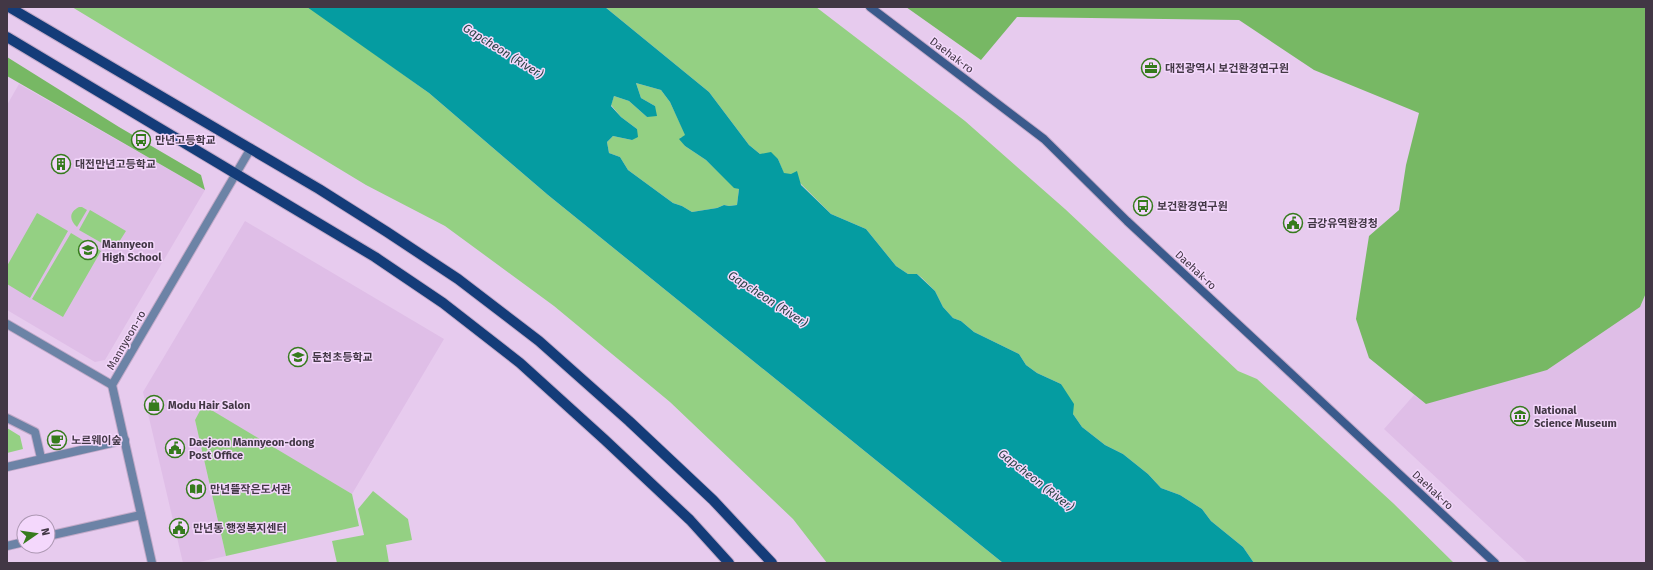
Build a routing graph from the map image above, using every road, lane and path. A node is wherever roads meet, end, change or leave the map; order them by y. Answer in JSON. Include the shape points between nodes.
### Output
{"nodes":[{"id":1,"x":9,"y":7,"type":"edge"},
{"id":2,"x":870,"y":7,"type":"edge"},
{"id":3,"x":7,"y":37,"type":"edge"},
{"id":4,"x":251,"y":148,"type":"junction"},
{"id":5,"x":236,"y":174,"type":"junction"},
{"id":6,"x":7,"y":324,"type":"edge"},
{"id":7,"x":112,"y":385,"type":"junction"},
{"id":8,"x":7,"y":418,"type":"edge"},
{"id":9,"x":125,"y":440,"type":"junction"},
{"id":10,"x":40,"y":458,"type":"junction"},
{"id":11,"x":7,"y":467,"type":"edge"},
{"id":12,"x":142,"y":515,"type":"junction"},
{"id":13,"x":56,"y":534,"type":"edge"},
{"id":14,"x":152,"y":563,"type":"edge"},
{"id":15,"x":729,"y":563,"type":"edge"},
{"id":16,"x":772,"y":563,"type":"edge"},
{"id":17,"x":1495,"y":563,"type":"edge"}],
"edges":[{"from":1,"to":4,"type":"main road"},
{"from":2,"to":17,"type":"main road","name":"Daehak-ro","via":[[1044,139],[1127,221]]},
{"from":3,"to":5,"type":"main road"},
{"from":4,"to":5,"type":"street","name":"Mannyeon-ro"},
{"from":4,"to":16,"type":"main road","via":[[458,279],[539,341],[713,500]]},
{"from":5,"to":7,"type":"street","name":"Mannyeon-ro"},
{"from":5,"to":15,"type":"main road","via":[[376,257],[443,303],[520,363],[690,520]]},
{"from":6,"to":7,"type":"street"},
{"from":7,"to":9,"type":"street","name":"Mannyeon-ro"},
{"from":8,"to":10,"type":"street","via":[[35,432]]},
{"from":9,"to":10,"type":"street"},
{"from":9,"to":12,"type":"street","name":"Mannyeon-ro"},
{"from":10,"to":11,"type":"street"},
{"from":12,"to":13,"type":"street"},
{"from":12,"to":14,"type":"street","name":"Mannyeon-ro"}]}
